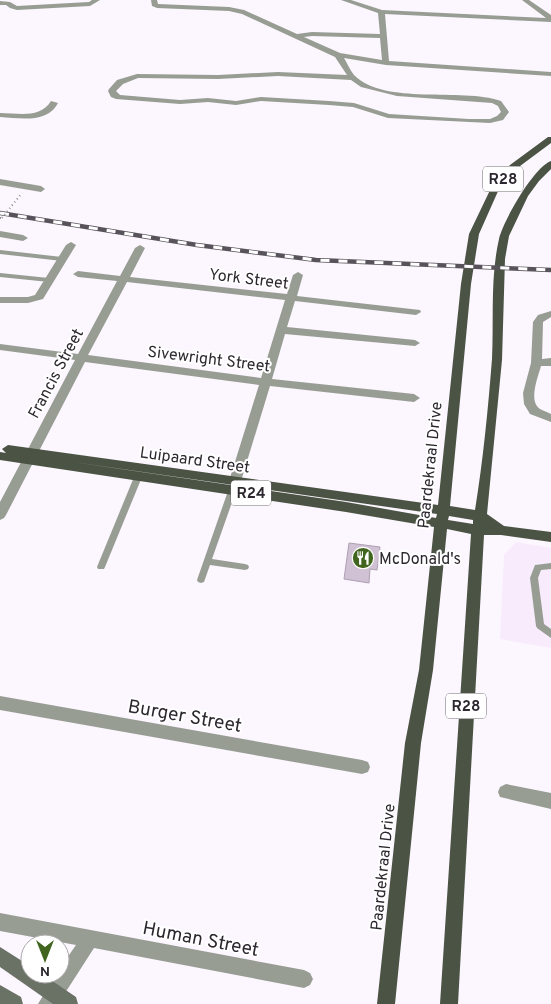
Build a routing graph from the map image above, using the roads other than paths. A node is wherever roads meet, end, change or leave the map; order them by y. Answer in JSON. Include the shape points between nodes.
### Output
{"nodes":[{"id":1,"x":97,"y":0,"type":"edge"},
{"id":2,"x":154,"y":0,"type":"edge"},
{"id":3,"x":344,"y":0,"type":"edge"},
{"id":4,"x":525,"y":0,"type":"edge"},
{"id":5,"x":0,"y":3,"type":"edge"},
{"id":6,"x":381,"y":12,"type":"junction"},
{"id":7,"x":551,"y":19,"type":"edge"},
{"id":8,"x":294,"y":36,"type":"junction"},
{"id":9,"x":383,"y":36,"type":"junction"},
{"id":10,"x":338,"y":56,"type":"junction"},
{"id":11,"x":386,"y":62,"type":"junction"},
{"id":12,"x":551,"y":74,"type":"edge"},
{"id":13,"x":354,"y":78,"type":"junction"},
{"id":14,"x":54,"y":103,"type":"dead end"},
{"id":15,"x":0,"y":115,"type":"edge"},
{"id":16,"x":551,"y":139,"type":"edge"},
{"id":17,"x":551,"y":164,"type":"edge"},
{"id":18,"x":0,"y":182,"type":"edge"},
{"id":19,"x":41,"y":190,"type":"dead end"},
{"id":20,"x":0,"y":234,"type":"edge"},
{"id":21,"x":23,"y":238,"type":"dead end"},
{"id":22,"x":71,"y":245,"type":"dead end"},
{"id":23,"x":140,"y":248,"type":"dead end"},
{"id":24,"x":0,"y":252,"type":"edge"},
{"id":25,"x":62,"y":259,"type":"junction"},
{"id":26,"x":78,"y":274,"type":"dead end"},
{"id":27,"x":0,"y":275,"type":"edge"},
{"id":28,"x":298,"y":275,"type":"dead end"},
{"id":29,"x":124,"y":278,"type":"junction"},
{"id":30,"x":49,"y":280,"type":"junction"},
{"id":31,"x":290,"y":298,"type":"junction"},
{"id":32,"x":0,"y":300,"type":"edge"},
{"id":33,"x":416,"y":312,"type":"dead end"},
{"id":34,"x":551,"y":314,"type":"edge"},
{"id":35,"x":280,"y":330,"type":"junction"},
{"id":36,"x":414,"y":343,"type":"dead end"},
{"id":37,"x":0,"y":347,"type":"edge"},
{"id":38,"x":82,"y":358,"type":"junction"},
{"id":39,"x":551,"y":362,"type":"edge"},
{"id":40,"x":536,"y":363,"type":"junction"},
{"id":41,"x":265,"y":382,"type":"junction"},
{"id":42,"x":414,"y":398,"type":"dead end"},
{"id":43,"x":551,"y":418,"type":"edge"},
{"id":44,"x":0,"y":448,"type":"edge"},
{"id":45,"x":0,"y":456,"type":"edge"},
{"id":46,"x":29,"y":457,"type":"junction"},
{"id":47,"x":138,"y":477,"type":"junction"},
{"id":48,"x":234,"y":486,"type":"junction"},
{"id":49,"x":347,"y":502,"type":"junction"},
{"id":50,"x":443,"y":510,"type":"junction"},
{"id":51,"x":0,"y":515,"type":"edge"},
{"id":52,"x":480,"y":523,"type":"junction"},
{"id":53,"x":441,"y":524,"type":"junction"},
{"id":54,"x":551,"y":537,"type":"edge"},
{"id":55,"x":208,"y":561,"type":"junction"},
{"id":56,"x":551,"y":566,"type":"edge"},
{"id":57,"x":101,"y":567,"type":"dead end"},
{"id":58,"x":246,"y":567,"type":"dead end"},
{"id":59,"x":201,"y":580,"type":"dead end"},
{"id":60,"x":551,"y":634,"type":"edge"},
{"id":61,"x":0,"y":702,"type":"edge"},
{"id":62,"x":362,"y":767,"type":"dead end"},
{"id":63,"x":506,"y":792,"type":"dead end"},
{"id":64,"x":551,"y":801,"type":"edge"},
{"id":65,"x":0,"y":922,"type":"edge"},
{"id":66,"x":90,"y":939,"type":"junction"},
{"id":67,"x":0,"y":956,"type":"edge"},
{"id":68,"x":304,"y":979,"type":"dead end"},
{"id":69,"x":0,"y":994,"type":"edge"},
{"id":70,"x":57,"y":1001,"type":"edge"},
{"id":71,"x":14,"y":1004,"type":"edge"},
{"id":72,"x":386,"y":1004,"type":"edge"},
{"id":73,"x":449,"y":1004,"type":"edge"}],
"edges":[{"from":1,"to":5,"type":"street","via":[[90,4],[17,8]]},
{"from":2,"to":8,"type":"street","via":[[154,5],[158,6],[234,10],[259,18]]},
{"from":3,"to":6,"type":"street"},
{"from":4,"to":7,"type":"street"},
{"from":6,"to":7,"type":"street"},
{"from":6,"to":9,"type":"street"},
{"from":8,"to":9,"type":"street"},
{"from":8,"to":10,"type":"street"},
{"from":9,"to":11,"type":"street"},
{"from":10,"to":11,"type":"street"},
{"from":10,"to":13,"type":"street"},
{"from":11,"to":12,"type":"street"},
{"from":13,"to":13,"type":"street","via":[[382,91],[498,102],[505,112],[500,118],[490,121],[469,121],[388,116],[354,105],[261,99],[236,103],[180,102],[119,97],[112,91],[120,82],[136,76],[278,74]]},
{"from":14,"to":15,"type":"street","via":[[50,110],[40,115]]},
{"from":16,"to":50,"type":"main road","name":"Paardekraal Drive","number":"R28","via":[[513,167],[495,188],[474,234]]},
{"from":17,"to":52,"type":"main road","number":"R28","via":[[524,196],[504,236],[500,258],[497,360]]},
{"from":18,"to":19,"type":"street"},
{"from":20,"to":21,"type":"street"},
{"from":22,"to":25,"type":"street"},
{"from":23,"to":29,"type":"street","name":"Francis Street"},
{"from":24,"to":25,"type":"lane"},
{"from":25,"to":30,"type":"street"},
{"from":26,"to":29,"type":"street","name":"York Street"},
{"from":27,"to":30,"type":"lane"},
{"from":28,"to":31,"type":"street"},
{"from":29,"to":31,"type":"street","name":"York Street"},
{"from":29,"to":38,"type":"street","name":"Francis Street"},
{"from":30,"to":32,"type":"street","via":[[38,297]]},
{"from":31,"to":33,"type":"street","name":"York Street"},
{"from":31,"to":35,"type":"street"},
{"from":34,"to":40,"type":"street","via":[[538,322]]},
{"from":35,"to":36,"type":"street"},
{"from":35,"to":41,"type":"street"},
{"from":37,"to":38,"type":"street","name":"Sivewright Street"},
{"from":38,"to":41,"type":"street","name":"Sivewright Street"},
{"from":38,"to":46,"type":"street","name":"Francis Street"},
{"from":39,"to":40,"type":"street"},
{"from":40,"to":43,"type":"street","via":[[529,393],[530,404],[534,411]]},
{"from":41,"to":42,"type":"street","name":"Sivewright Street"},
{"from":41,"to":48,"type":"street"},
{"from":44,"to":46,"type":"main road","name":"Luipaard Street","number":"R24"},
{"from":45,"to":46,"type":"main road","name":"Luipaard Street","number":"R24"},
{"from":46,"to":47,"type":"main road","name":"Luipaard Street","number":"R24"},
{"from":46,"to":48,"type":"main road","name":"Luipaard Street","number":"R24"},
{"from":46,"to":51,"type":"street","name":"Francis Street"},
{"from":47,"to":48,"type":"main road","name":"Luipaard Street","number":"R24"},
{"from":47,"to":57,"type":"lane"},
{"from":48,"to":49,"type":"main road","name":"Luipaard Street","number":"R24"},
{"from":48,"to":55,"type":"lane"},
{"from":49,"to":50,"type":"main road","name":"Luipaard Street","number":"R24"},
{"from":49,"to":53,"type":"main road","name":"Luipaard Street","number":"R24"},
{"from":50,"to":52,"type":"main road","name":"Luipaard Street","number":"R24"},
{"from":50,"to":53,"type":"main road","name":"Paardekraal Drive","number":"R28"},
{"from":52,"to":53,"type":"main road","name":"Luipaard Street","number":"R24"},
{"from":52,"to":54,"type":"main road","name":"Luipaard Street","number":"R24","via":[[501,530]]},
{"from":52,"to":73,"type":"main road","number":"R28"},
{"from":53,"to":72,"type":"main road","name":"Paardekraal Drive","number":"R28","via":[[426,670],[413,743]]},
{"from":55,"to":58,"type":"lane"},
{"from":55,"to":59,"type":"lane"},
{"from":56,"to":60,"type":"lane","via":[[538,567],[534,578],[540,626]]},
{"from":61,"to":62,"type":"street","name":"Burger Street"},
{"from":63,"to":64,"type":"street"},
{"from":65,"to":66,"type":"street","name":"Human Street"},
{"from":66,"to":68,"type":"street","name":"Human Street"},
{"from":66,"to":70,"type":"street"},
{"from":67,"to":70,"type":"main road"},
{"from":69,"to":71,"type":"main road"}]}
